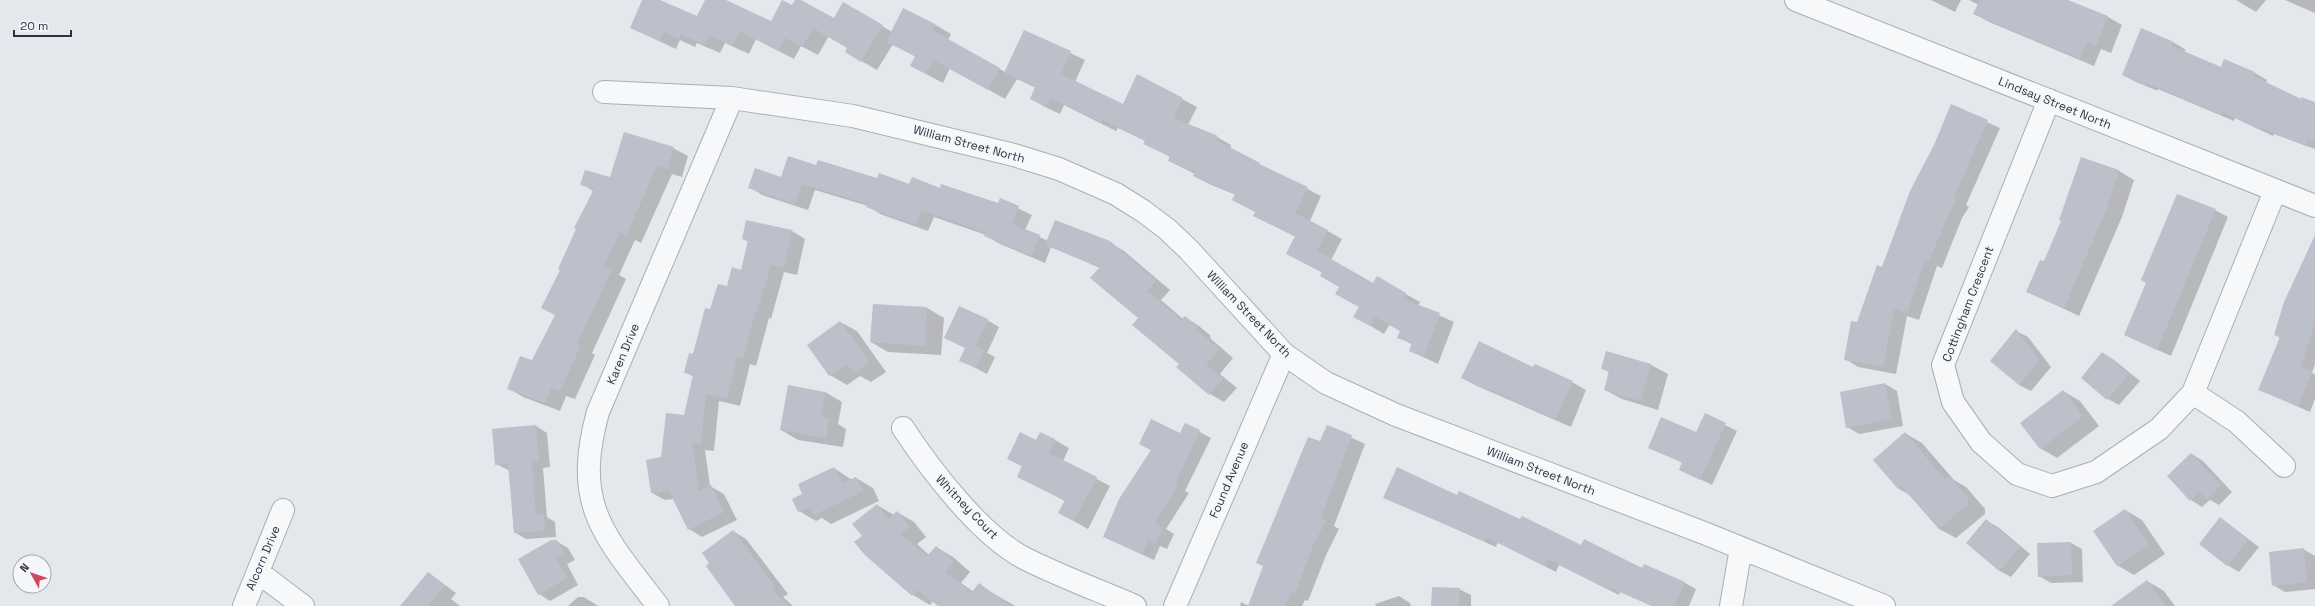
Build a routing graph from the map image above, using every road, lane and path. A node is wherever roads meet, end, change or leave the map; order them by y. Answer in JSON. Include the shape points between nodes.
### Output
{"nodes":[{"id":1,"x":1796,"y":0,"type":"edge"},
{"id":2,"x":604,"y":92,"type":"dead end"},
{"id":3,"x":732,"y":98,"type":"junction"},
{"id":4,"x":2049,"y":100,"type":"junction"},
{"id":5,"x":2275,"y":191,"type":"junction"},
{"id":6,"x":2315,"y":206,"type":"edge"},
{"id":7,"x":1284,"y":354,"type":"junction"},
{"id":8,"x":2193,"y":393,"type":"junction"},
{"id":9,"x":903,"y":428,"type":"dead end"},
{"id":10,"x":2284,"y":466,"type":"dead end"},
{"id":11,"x":283,"y":510,"type":"dead end"},
{"id":12,"x":1741,"y":548,"type":"junction"},
{"id":13,"x":258,"y":572,"type":"junction"},
{"id":14,"x":244,"y":606,"type":"edge"},
{"id":15,"x":304,"y":606,"type":"edge"},
{"id":16,"x":658,"y":606,"type":"edge"},
{"id":17,"x":1135,"y":606,"type":"edge"},
{"id":18,"x":1176,"y":606,"type":"edge"},
{"id":19,"x":1731,"y":606,"type":"edge"},
{"id":20,"x":1884,"y":606,"type":"edge"}],
"edges":[{"from":1,"to":4,"type":"street","name":"Lindsay Street North"},
{"from":2,"to":3,"type":"street","name":"William Street North"},
{"from":3,"to":7,"type":"street","name":"William Street North","via":[[854,116],[911,129],[1059,169],[1116,194],[1143,210],[1184,245]]},
{"from":3,"to":16,"type":"street","name":"Karen Drive","via":[[598,412],[589,454],[588,482],[601,529]]},
{"from":4,"to":5,"type":"street","name":"Lindsay Street North"},
{"from":4,"to":8,"type":"street","name":"Cottingham Crescent","via":[[1943,365],[1953,402],[1981,442],[2017,474],[2052,486],[2096,472],[2159,429]]},
{"from":5,"to":6,"type":"street","name":"Lindsay Street North"},
{"from":5,"to":8,"type":"street","name":"Cottingham Crescent"},
{"from":7,"to":12,"type":"street","name":"William Street North","via":[[1326,383],[1396,415]]},
{"from":7,"to":18,"type":"street","name":"Found Avenue"},
{"from":8,"to":10,"type":"street","via":[[2237,422]]},
{"from":9,"to":17,"type":"street","name":"Whitney Court","via":[[928,465],[1001,543],[1024,558]]},
{"from":11,"to":13,"type":"street","name":"Alcorn Drive"},
{"from":12,"to":19,"type":"street"},
{"from":12,"to":20,"type":"street","name":"William Street North"},
{"from":13,"to":14,"type":"street","name":"Alcorn Drive"},
{"from":13,"to":15,"type":"street"}]}
